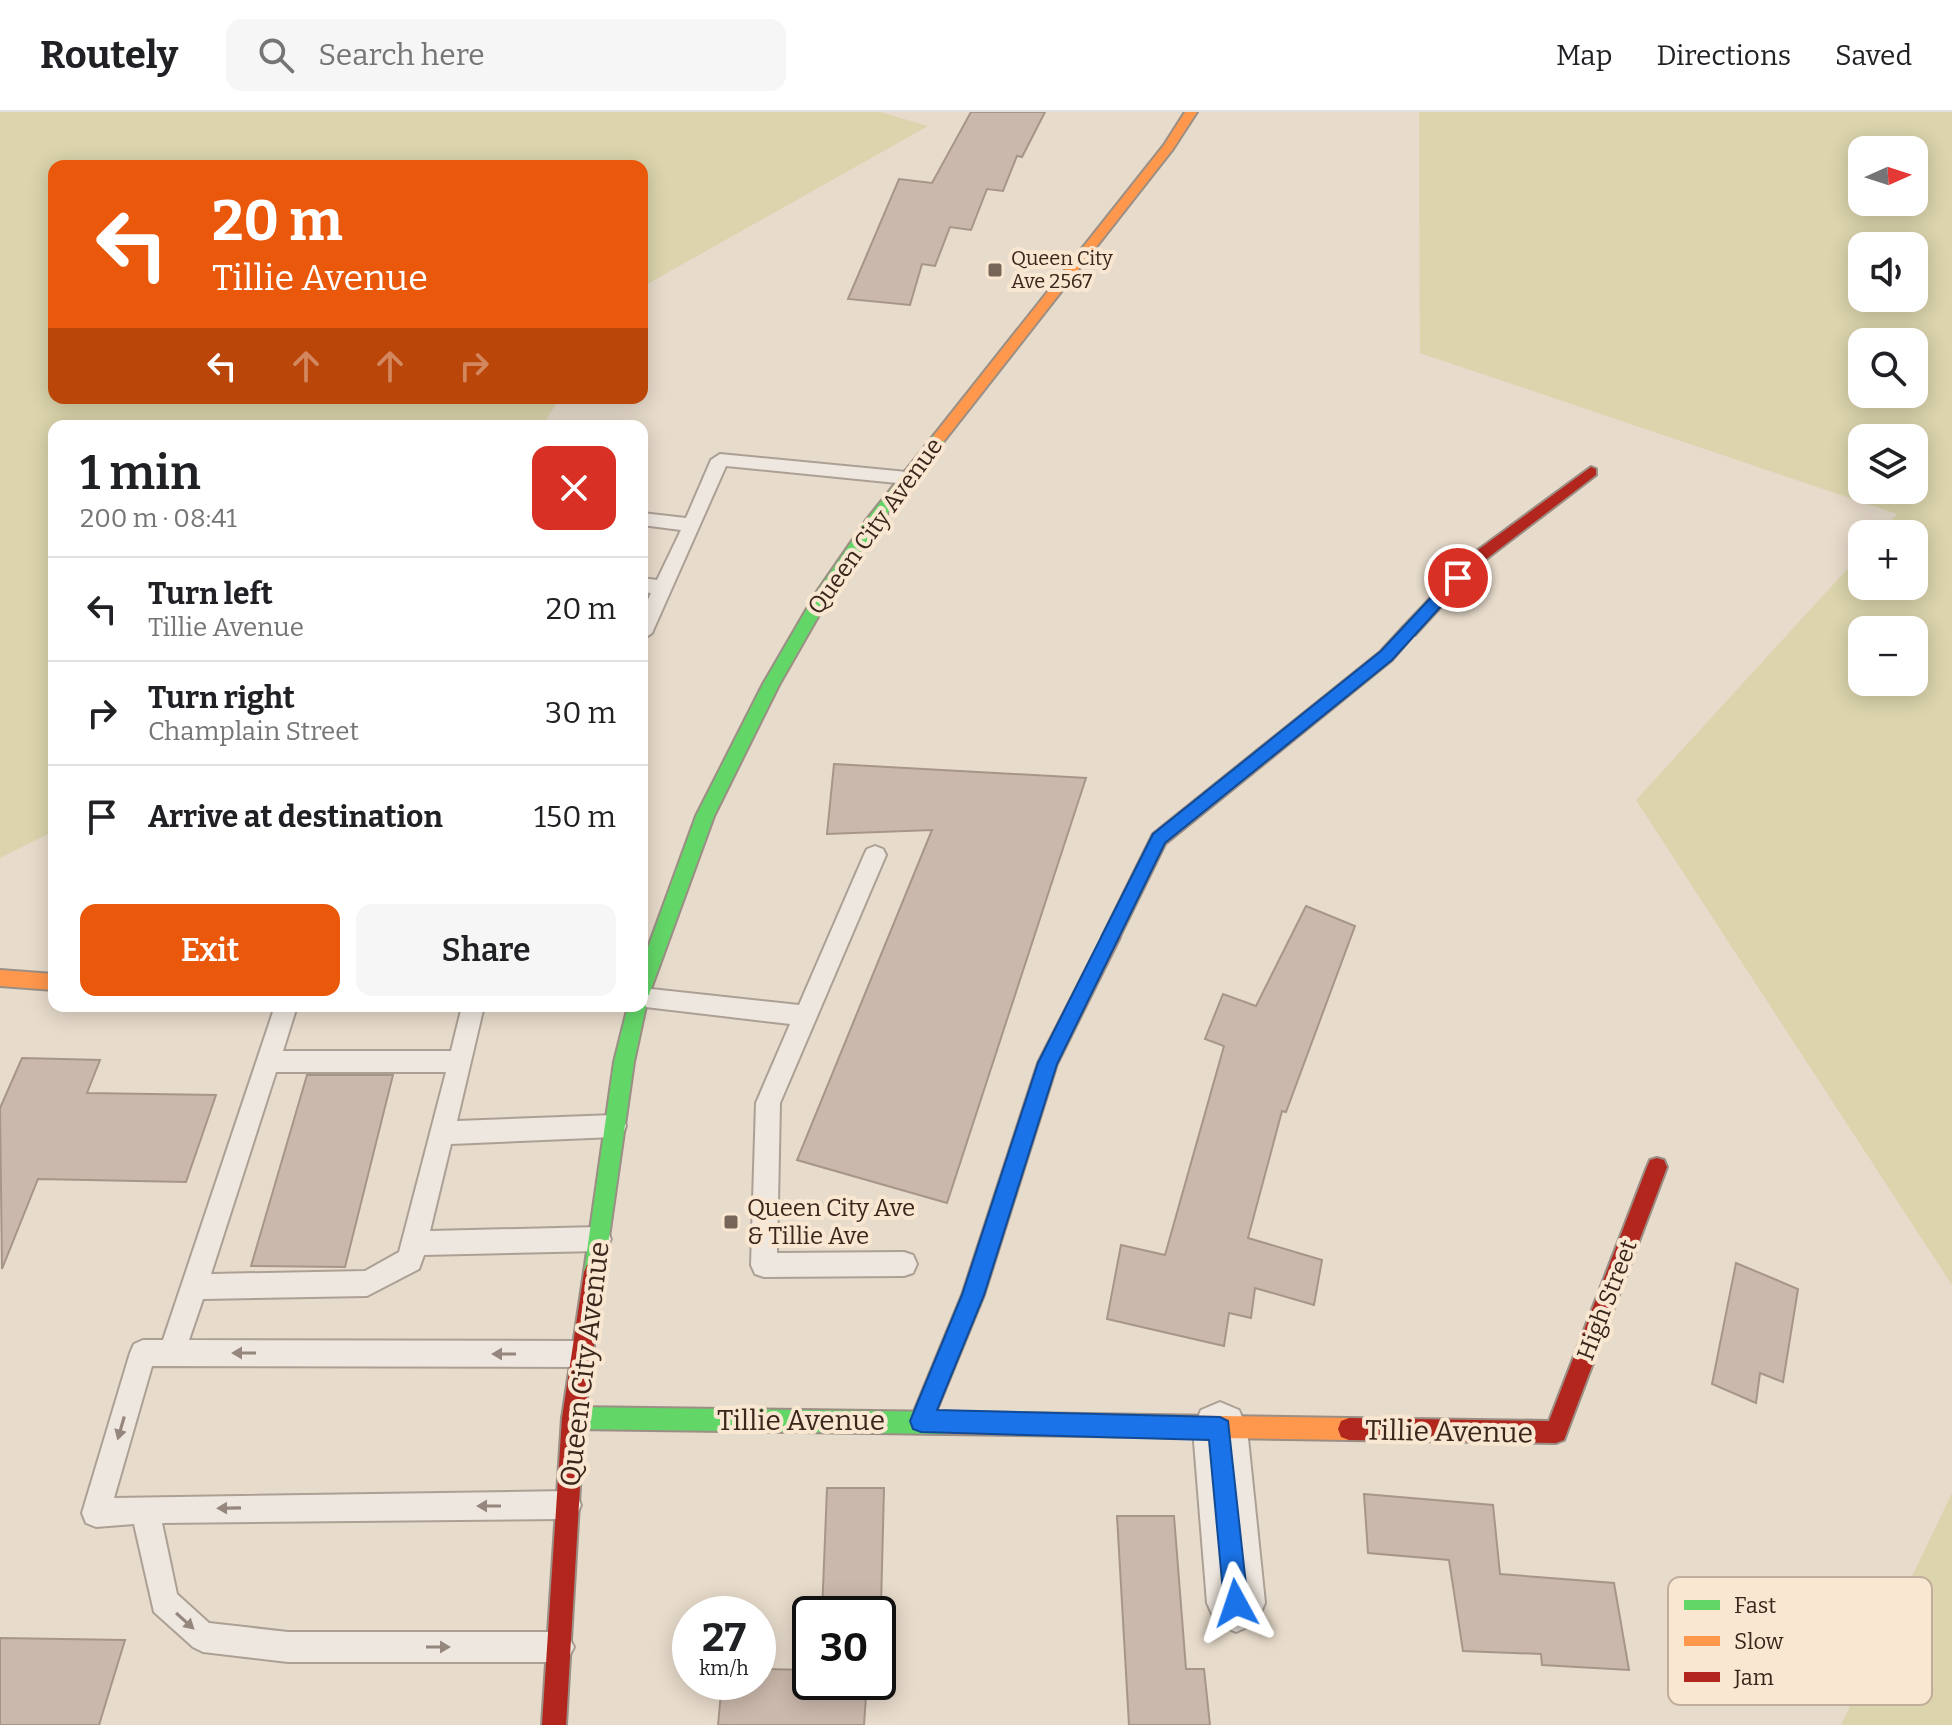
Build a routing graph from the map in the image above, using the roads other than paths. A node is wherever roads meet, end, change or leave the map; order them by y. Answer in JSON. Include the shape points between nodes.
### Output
{"nodes":[{"id":1,"x":1191,"y":112,"type":"edge"},
{"id":2,"x":1591,"y":472,"type":"dead end"},
{"id":3,"x":907,"y":478,"type":"junction"},
{"id":4,"x":648,"y":520,"type":"edge"},
{"id":5,"x":692,"y":525,"type":"junction"},
{"id":6,"x":648,"y":586,"type":"edge"},
{"id":7,"x":663,"y":588,"type":"junction"},
{"id":8,"x":648,"y":620,"type":"edge"},
{"id":9,"x":875,"y":855,"type":"dead end"},
{"id":10,"x":648,"y":973,"type":"edge"},
{"id":11,"x":0,"y":978,"type":"edge"},
{"id":12,"x":48,"y":982,"type":"edge"},
{"id":13,"x":648,"y":999,"type":"edge"},
{"id":14,"x":284,"y":1012,"type":"edge"},
{"id":15,"x":472,"y":1012,"type":"edge"},
{"id":16,"x":636,"y":1012,"type":"edge"},
{"id":17,"x":805,"y":1016,"type":"junction"},
{"id":18,"x":460,"y":1061,"type":"junction"},
{"id":19,"x":268,"y":1062,"type":"junction"},
{"id":20,"x":614,"y":1126,"type":"junction"},
{"id":21,"x":442,"y":1133,"type":"junction"},
{"id":22,"x":1657,"y":1167,"type":"dead end"},
{"id":23,"x":598,"y":1239,"type":"junction"},
{"id":24,"x":415,"y":1243,"type":"junction"},
{"id":25,"x":904,"y":1264,"type":"dead end"},
{"id":26,"x":194,"y":1287,"type":"junction"},
{"id":27,"x":172,"y":1353,"type":"junction"},
{"id":28,"x":582,"y":1354,"type":"junction"},
{"id":29,"x":573,"y":1418,"type":"junction"},
{"id":30,"x":921,"y":1421,"type":"junction"},
{"id":31,"x":1220,"y":1429,"type":"junction"},
{"id":32,"x":1556,"y":1432,"type":"joint"},
{"id":33,"x":567,"y":1505,"type":"junction"},
{"id":34,"x":145,"y":1509,"type":"junction"},
{"id":35,"x":1236,"y":1603,"type":"dead end"},
{"id":36,"x":559,"y":1647,"type":"junction"},
{"id":37,"x":554,"y":1725,"type":"edge"}],
"edges":[{"from":1,"to":3,"type":"street","name":"Queen City Avenue","via":[[1169,147]]},
{"from":2,"to":30,"type":"street","via":[[1476,559],[1386,656],[1159,839],[1048,1063],[973,1295]]},
{"from":3,"to":5,"type":"lane","via":[[720,460]]},
{"from":3,"to":10,"type":"street","name":"Queen City Avenue","via":[[821,597],[771,684],[705,816]]},
{"from":4,"to":5,"type":"lane"},
{"from":5,"to":7,"type":"lane"},
{"from":6,"to":7,"type":"lane"},
{"from":7,"to":8,"type":"lane"},
{"from":9,"to":17,"type":"lane"},
{"from":11,"to":12,"type":"street"},
{"from":13,"to":17,"type":"lane"},
{"from":14,"to":19,"type":"lane"},
{"from":15,"to":18,"type":"lane"},
{"from":16,"to":20,"type":"street","name":"Queen City Avenue"},
{"from":17,"to":25,"type":"lane","via":[[768,1103],[764,1265]]},
{"from":18,"to":19,"type":"lane"},
{"from":18,"to":21,"type":"lane"},
{"from":19,"to":26,"type":"lane"},
{"from":20,"to":21,"type":"lane"},
{"from":20,"to":23,"type":"street","name":"Queen City Avenue"},
{"from":21,"to":24,"type":"lane"},
{"from":22,"to":32,"type":"street","name":"High Street"},
{"from":23,"to":24,"type":"lane"},
{"from":23,"to":28,"type":"street","name":"Queen City Avenue"},
{"from":24,"to":26,"type":"lane","via":[[410,1260],[367,1283]]},
{"from":26,"to":27,"type":"lane"},
{"from":28,"to":27,"type":"lane","one_way":true},
{"from":27,"to":34,"type":"lane","one_way":true,"via":[[143,1353],[96,1513]]},
{"from":28,"to":29,"type":"street","name":"Queen City Avenue"},
{"from":29,"to":30,"type":"street","name":"Tillie Avenue"},
{"from":29,"to":33,"type":"street","name":"Queen City Avenue"},
{"from":30,"to":31,"type":"street","name":"Tillie Avenue"},
{"from":31,"to":32,"type":"street","name":"Tillie Avenue"},
{"from":31,"to":35,"type":"street"},
{"from":33,"to":34,"type":"lane","one_way":true},
{"from":33,"to":36,"type":"street","name":"Queen City Avenue"},
{"from":34,"to":36,"type":"lane","one_way":true,"via":[[164,1602],[203,1637],[288,1647]]},
{"from":36,"to":37,"type":"street","name":"Queen City Avenue"}]}
